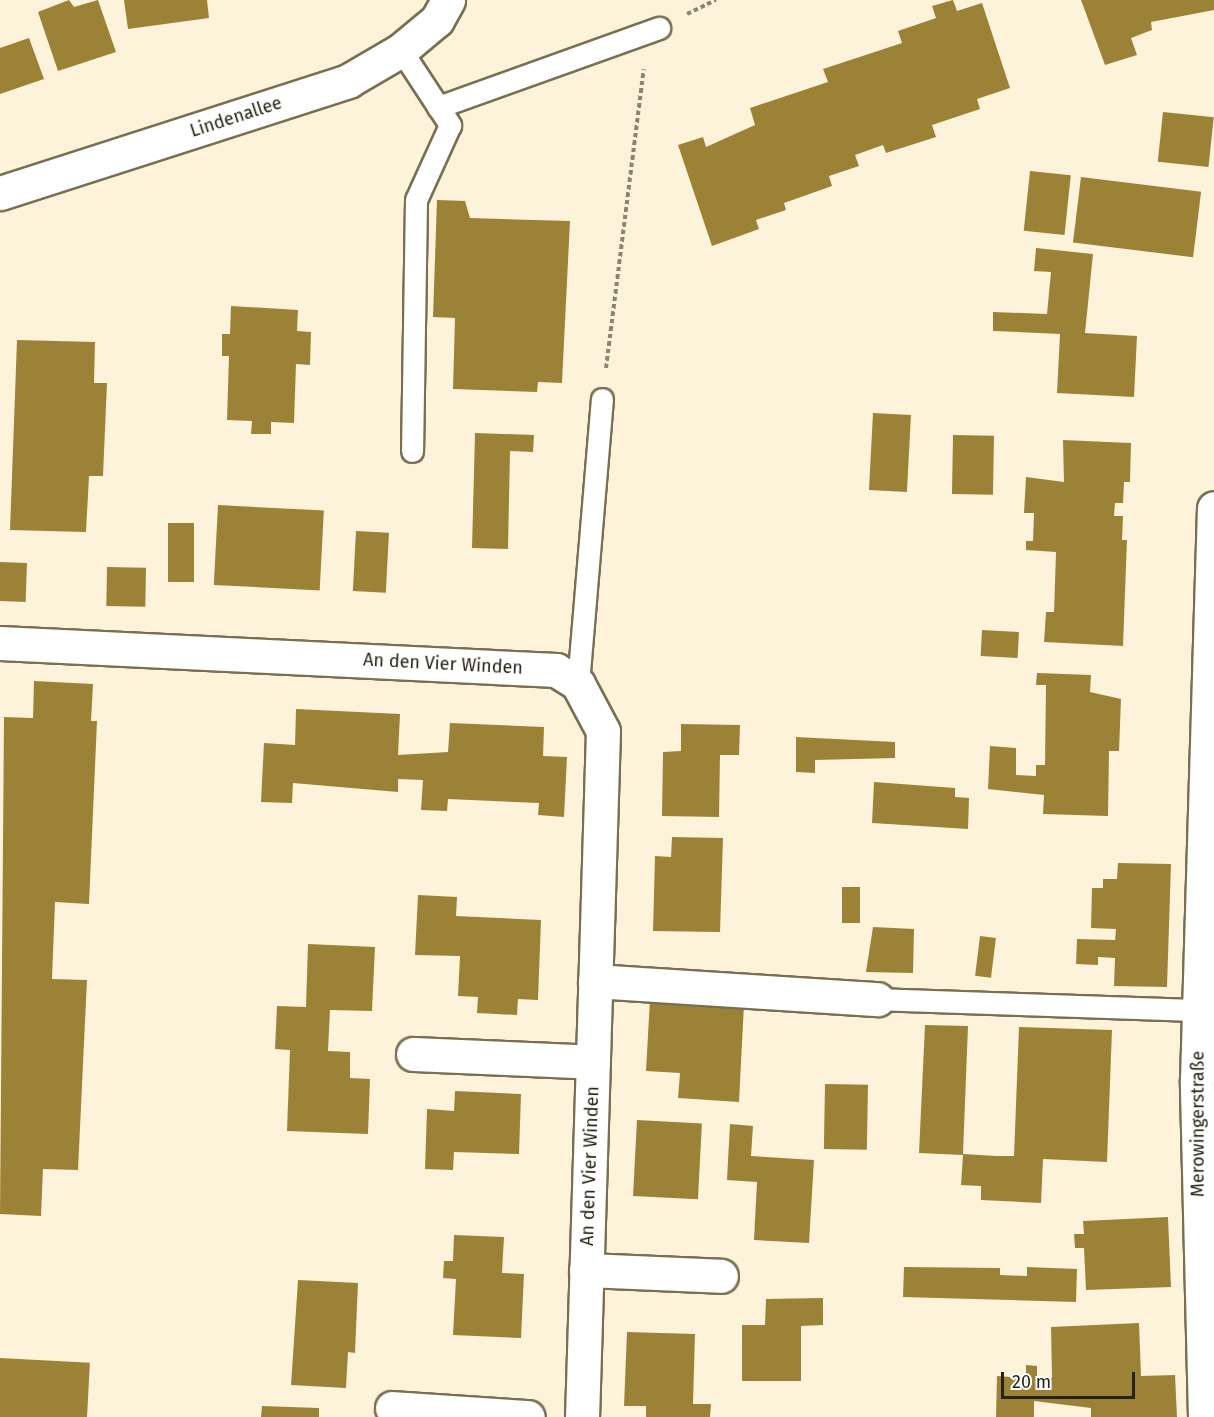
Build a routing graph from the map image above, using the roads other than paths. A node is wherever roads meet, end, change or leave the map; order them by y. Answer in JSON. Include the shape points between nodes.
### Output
{"nodes":[{"id":1,"x":448,"y":0,"type":"edge"},
{"id":2,"x":650,"y":30,"type":"road end"},
{"id":3,"x":401,"y":50,"type":"junction"},
{"id":4,"x":438,"y":107,"type":"junction"},
{"id":5,"x":0,"y":193,"type":"edge"},
{"id":6,"x":602,"y":399,"type":"road end"},
{"id":7,"x":412,"y":451,"type":"dead end"},
{"id":8,"x":1214,"y":508,"type":"edge"},
{"id":9,"x":0,"y":643,"type":"edge"},
{"id":10,"x":578,"y":684,"type":"junction"},
{"id":11,"x":596,"y":981,"type":"junction"},
{"id":12,"x":877,"y":999,"type":"joint"},
{"id":13,"x":1199,"y":1010,"type":"junction"},
{"id":14,"x":412,"y":1053,"type":"dead end"},
{"id":15,"x":593,"y":1062,"type":"junction"},
{"id":16,"x":586,"y":1270,"type":"junction"},
{"id":17,"x":721,"y":1276,"type":"dead end"},
{"id":18,"x":392,"y":1408,"type":"dead end"},
{"id":19,"x":528,"y":1417,"type":"edge"},
{"id":20,"x":582,"y":1417,"type":"edge"},
{"id":21,"x":1204,"y":1417,"type":"edge"}],
"edges":[{"from":1,"to":3,"type":"street","name":"Lindenallee","via":[[437,20]]},
{"from":2,"to":4,"type":"lane"},
{"from":3,"to":4,"type":"lane"},
{"from":3,"to":5,"type":"street","name":"Lindenallee","via":[[348,81]]},
{"from":4,"to":7,"type":"lane","via":[[450,125],[416,200]]},
{"from":6,"to":10,"type":"lane"},
{"from":8,"to":13,"type":"street","name":"Merowingerstraße"},
{"from":9,"to":10,"type":"street","name":"An den Vier Winden","via":[[556,670]]},
{"from":10,"to":11,"type":"street","name":"An den Vier Winden","via":[[603,731]]},
{"from":11,"to":12,"type":"street"},
{"from":11,"to":15,"type":"street","name":"An den Vier Winden"},
{"from":12,"to":13,"type":"lane"},
{"from":13,"to":21,"type":"street","name":"Merowingerstraße","via":[[1198,1317]]},
{"from":14,"to":15,"type":"street","name":"An den Vier Winden"},
{"from":15,"to":16,"type":"street","name":"An den Vier Winden"},
{"from":16,"to":17,"type":"street","name":"An den Vier Winden"},
{"from":16,"to":20,"type":"street","name":"An den Vier Winden"},
{"from":18,"to":19,"type":"street"}]}
